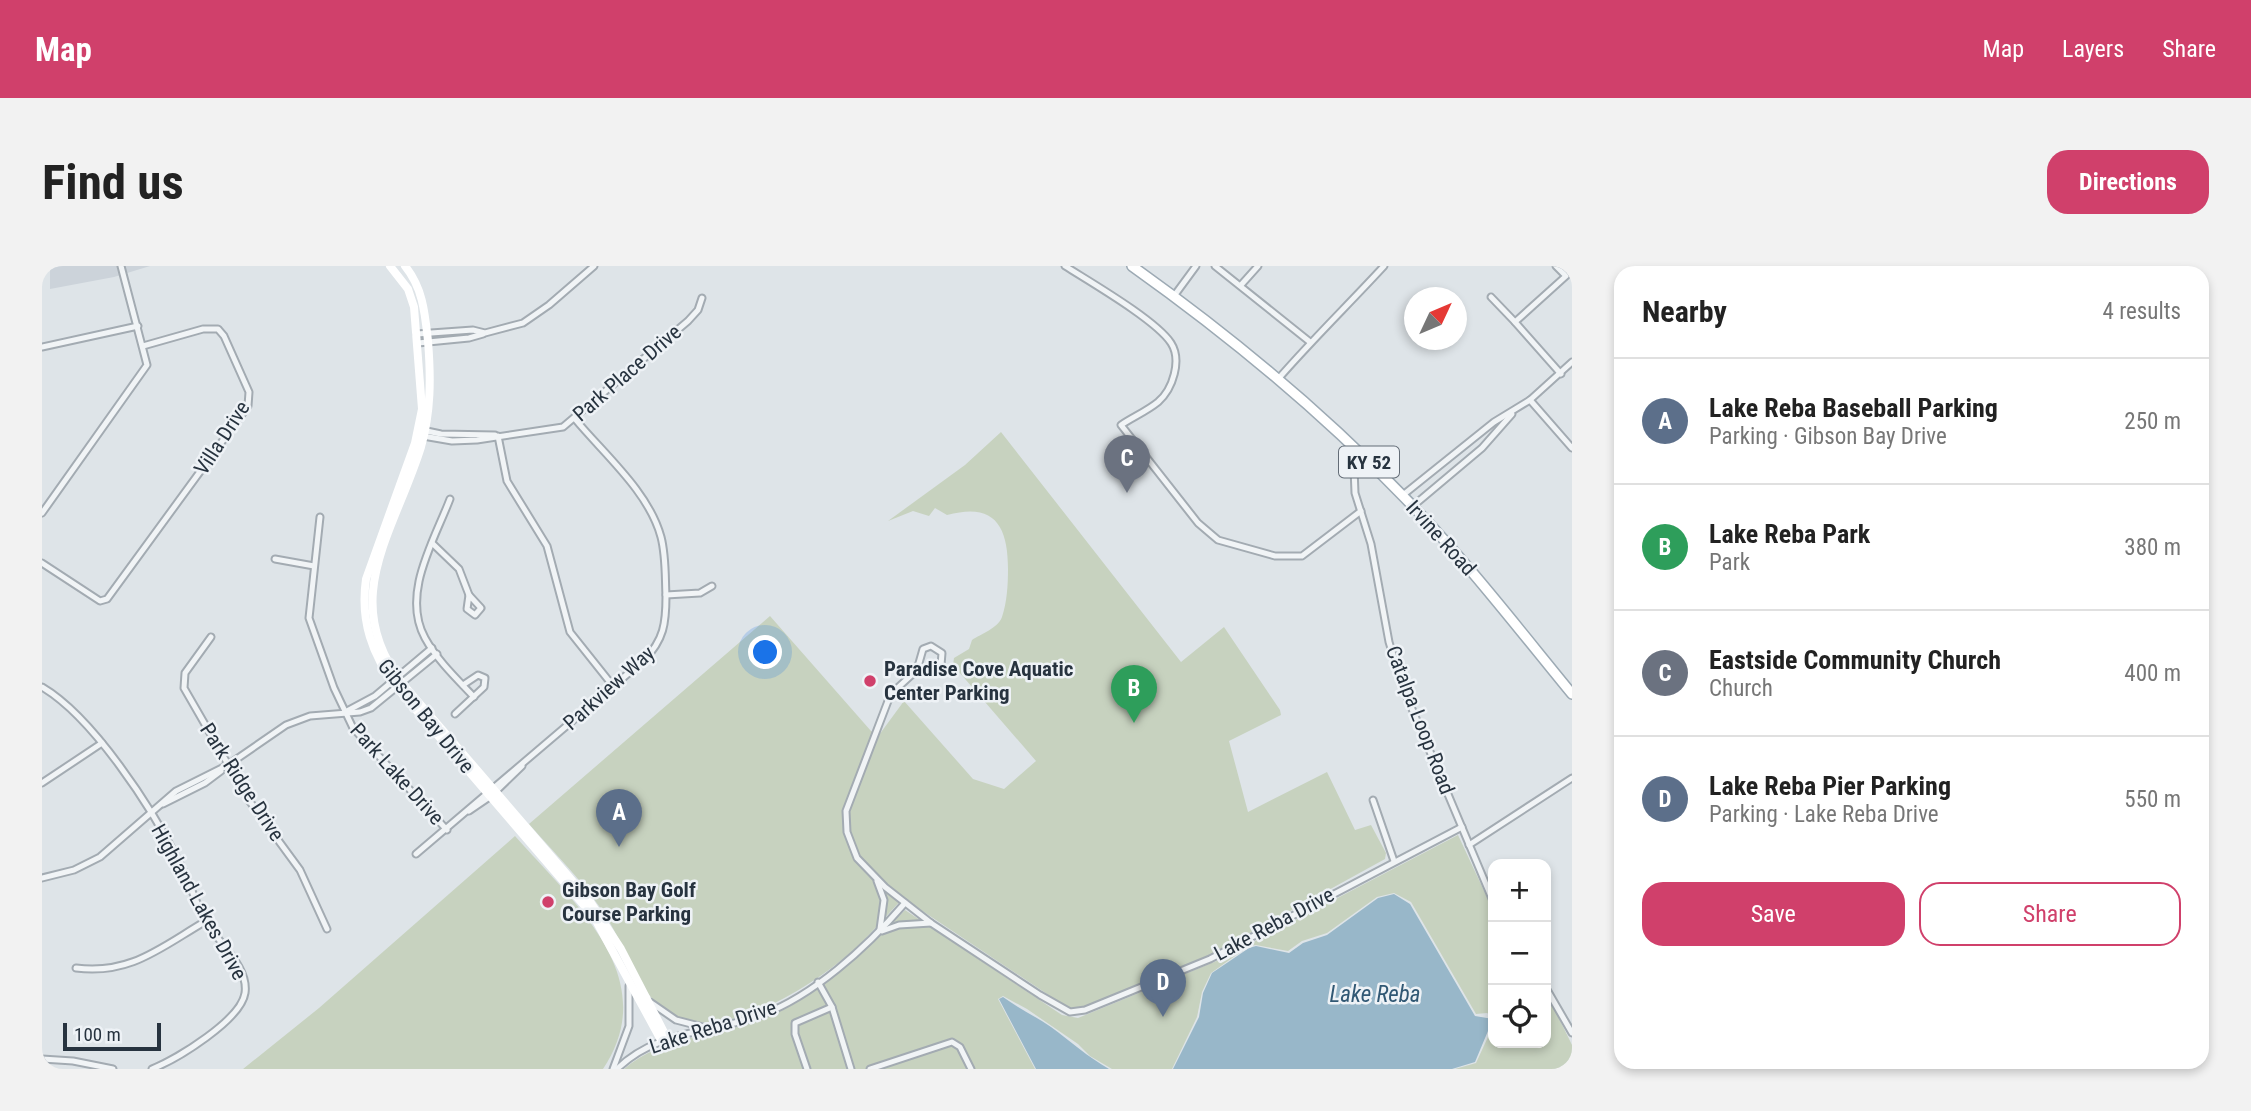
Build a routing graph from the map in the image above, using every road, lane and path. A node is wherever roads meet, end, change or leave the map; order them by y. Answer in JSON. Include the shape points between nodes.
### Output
{"nodes":[{"id":1,"x":121,"y":266,"type":"edge"},
{"id":2,"x":405,"y":266,"type":"edge"},
{"id":3,"x":594,"y":266,"type":"edge"},
{"id":4,"x":1065,"y":266,"type":"edge"},
{"id":5,"x":1132,"y":266,"type":"edge"},
{"id":6,"x":1196,"y":266,"type":"edge"},
{"id":7,"x":1214,"y":266,"type":"edge"},
{"id":8,"x":1258,"y":266,"type":"edge"},
{"id":9,"x":1384,"y":266,"type":"edge"},
{"id":10,"x":1556,"y":266,"type":"edge"},
{"id":11,"x":394,"y":267,"type":"edge"},
{"id":12,"x":1566,"y":276,"type":"junction"},
{"id":13,"x":1572,"y":283,"type":"edge"},
{"id":14,"x":1241,"y":285,"type":"junction"},
{"id":15,"x":1174,"y":296,"type":"junction"},
{"id":16,"x":1491,"y":297,"type":"dead end"},
{"id":17,"x":702,"y":298,"type":"dead end"},
{"id":18,"x":1515,"y":322,"type":"junction"},
{"id":19,"x":138,"y":326,"type":"junction"},
{"id":20,"x":428,"y":338,"type":"junction"},
{"id":21,"x":417,"y":339,"type":"junction"},
{"id":22,"x":1310,"y":342,"type":"junction"},
{"id":23,"x":143,"y":346,"type":"junction"},
{"id":24,"x":42,"y":347,"type":"edge"},
{"id":25,"x":1572,"y":362,"type":"edge"},
{"id":26,"x":1561,"y":374,"type":"junction"},
{"id":27,"x":1279,"y":378,"type":"junction"},
{"id":28,"x":1531,"y":400,"type":"junction"},
{"id":29,"x":1514,"y":412,"type":"junction"},
{"id":30,"x":575,"y":419,"type":"junction"},
{"id":31,"x":421,"y":433,"type":"junction"},
{"id":32,"x":498,"y":436,"type":"junction"},
{"id":33,"x":1572,"y":448,"type":"edge"},
{"id":34,"x":1363,"y":455,"type":"junction"},
{"id":35,"x":1403,"y":495,"type":"junction"},
{"id":36,"x":450,"y":499,"type":"dead end"},
{"id":37,"x":1413,"y":506,"type":"junction"},
{"id":38,"x":1361,"y":511,"type":"junction"},
{"id":39,"x":42,"y":513,"type":"edge"},
{"id":40,"x":320,"y":517,"type":"dead end"},
{"id":41,"x":432,"y":544,"type":"junction"},
{"id":42,"x":275,"y":559,"type":"dead end"},
{"id":43,"x":42,"y":563,"type":"edge"},
{"id":44,"x":314,"y":566,"type":"junction"},
{"id":45,"x":712,"y":586,"type":"dead end"},
{"id":46,"x":469,"y":595,"type":"dead end"},
{"id":47,"x":666,"y":595,"type":"junction"},
{"id":48,"x":211,"y":637,"type":"dead end"},
{"id":49,"x":432,"y":648,"type":"junction"},
{"id":50,"x":436,"y":654,"type":"junction"},
{"id":51,"x":917,"y":670,"type":"junction"},
{"id":52,"x":398,"y":683,"type":"junction"},
{"id":53,"x":463,"y":685,"type":"junction"},
{"id":54,"x":613,"y":686,"type":"junction"},
{"id":55,"x":42,"y":687,"type":"edge"},
{"id":56,"x":1572,"y":694,"type":"edge"},
{"id":57,"x":474,"y":697,"type":"junction"},
{"id":58,"x":344,"y":712,"type":"junction"},
{"id":59,"x":455,"y":714,"type":"dead end"},
{"id":60,"x":102,"y":743,"type":"junction"},
{"id":61,"x":228,"y":765,"type":"junction"},
{"id":62,"x":1572,"y":778,"type":"edge"},
{"id":63,"x":42,"y":783,"type":"edge"},
{"id":64,"x":187,"y":784,"type":"junction"},
{"id":65,"x":191,"y":791,"type":"junction"},
{"id":66,"x":491,"y":792,"type":"junction"},
{"id":67,"x":1373,"y":800,"type":"dead end"},
{"id":68,"x":163,"y":804,"type":"junction"},
{"id":69,"x":151,"y":814,"type":"junction"},
{"id":70,"x":1462,"y":827,"type":"junction"},
{"id":71,"x":447,"y":830,"type":"junction"},
{"id":72,"x":1469,"y":845,"type":"junction"},
{"id":73,"x":416,"y":854,"type":"dead end"},
{"id":74,"x":1394,"y":861,"type":"junction"},
{"id":75,"x":42,"y":878,"type":"edge"},
{"id":76,"x":876,"y":880,"type":"junction"},
{"id":77,"x":1488,"y":889,"type":"edge"},
{"id":78,"x":905,"y":904,"type":"junction"},
{"id":79,"x":596,"y":915,"type":"junction"},
{"id":80,"x":206,"y":921,"type":"junction"},
{"id":81,"x":932,"y":923,"type":"junction"},
{"id":82,"x":327,"y":929,"type":"dead end"},
{"id":83,"x":879,"y":932,"type":"junction"},
{"id":84,"x":76,"y":968,"type":"dead end"},
{"id":85,"x":626,"y":973,"type":"junction"},
{"id":86,"x":818,"y":982,"type":"junction"},
{"id":87,"x":1551,"y":996,"type":"edge"},
{"id":88,"x":647,"y":998,"type":"junction"},
{"id":89,"x":832,"y":1007,"type":"junction"},
{"id":90,"x":710,"y":1028,"type":"junction"},
{"id":91,"x":1571,"y":1030,"type":"edge"},
{"id":92,"x":664,"y":1039,"type":"junction"},
{"id":93,"x":42,"y":1059,"type":"edge"},
{"id":94,"x":113,"y":1069,"type":"edge"},
{"id":95,"x":152,"y":1069,"type":"edge"},
{"id":96,"x":615,"y":1069,"type":"edge"},
{"id":97,"x":807,"y":1069,"type":"edge"},
{"id":98,"x":851,"y":1069,"type":"edge"},
{"id":99,"x":870,"y":1069,"type":"edge"},
{"id":100,"x":971,"y":1069,"type":"edge"}],
"edges":[{"from":1,"to":19,"type":"street"},
{"from":2,"to":20,"type":"street","name":"Gibson Bay Drive","via":[[422,297]]},
{"from":3,"to":20,"type":"street","via":[[530,319],[469,338]]},
{"from":4,"to":38,"type":"street","via":[[1171,342],[1176,357],[1174,374],[1164,396],[1121,425],[1209,534],[1255,552],[1302,556]]},
{"from":5,"to":15,"type":"main road","name":"Irvine Road","number":"KY 52"},
{"from":6,"to":15,"type":"street"},
{"from":7,"to":14,"type":"street"},
{"from":8,"to":14,"type":"street"},
{"from":9,"to":22,"type":"street"},
{"from":10,"to":12,"type":"street"},
{"from":11,"to":21,"type":"street","name":"Gibson Bay Drive","via":[[411,298]]},
{"from":12,"to":13,"type":"street"},
{"from":12,"to":18,"type":"street"},
{"from":14,"to":22,"type":"street"},
{"from":15,"to":27,"type":"main road","name":"Irvine Road","number":"KY 52"},
{"from":16,"to":18,"type":"street"},
{"from":17,"to":30,"type":"street","name":"Park Place Drive","via":[[693,316]]},
{"from":18,"to":26,"type":"street"},
{"from":19,"to":23,"type":"street"},
{"from":19,"to":24,"type":"street"},
{"from":20,"to":21,"type":"street"},
{"from":20,"to":31,"type":"street","name":"Gibson Bay Drive","via":[[430,396]]},
{"from":21,"to":31,"type":"street","name":"Gibson Bay Drive"},
{"from":22,"to":27,"type":"street"},
{"from":23,"to":39,"type":"street","via":[[147,365],[141,378]]},
{"from":23,"to":43,"type":"street","name":"Villa Drive","via":[[203,329],[218,330],[250,399],[103,601]]},
{"from":25,"to":26,"type":"street"},
{"from":26,"to":28,"type":"street"},
{"from":27,"to":34,"type":"main road","name":"Irvine Road","number":"KY 52"},
{"from":28,"to":29,"type":"street"},
{"from":28,"to":33,"type":"street"},
{"from":29,"to":35,"type":"street","via":[[1473,438]]},
{"from":29,"to":37,"type":"street","via":[[1482,447]]},
{"from":30,"to":32,"type":"street","name":"Park Place Drive","via":[[554,429]]},
{"from":30,"to":47,"type":"street","name":"Parkview Way","via":[[655,519],[664,555]]},
{"from":31,"to":32,"type":"street","name":"Park Place Drive","via":[[452,441]]},
{"from":31,"to":52,"type":"street","name":"Gibson Bay Drive","via":[[372,556],[364,591],[368,635]]},
{"from":32,"to":54,"type":"street","via":[[507,481],[547,546],[570,632]]},
{"from":34,"to":35,"type":"main road","name":"Irvine Road","number":"KY 52"},
{"from":34,"to":38,"type":"street","name":"Catalpa Loop Road","via":[[1353,478]]},
{"from":35,"to":37,"type":"main road","name":"Irvine Road","number":"KY 52"},
{"from":36,"to":41,"type":"street"},
{"from":37,"to":56,"type":"main road","name":"Irvine Road","number":"KY 52"},
{"from":38,"to":70,"type":"street","name":"Catalpa Loop Road","via":[[1398,671]]},
{"from":40,"to":44,"type":"street","name":"Park Lake Drive"},
{"from":41,"to":46,"type":"street","via":[[459,569]]},
{"from":41,"to":49,"type":"street","via":[[416,606],[421,630]]},
{"from":42,"to":44,"type":"street"},
{"from":44,"to":58,"type":"street","name":"Park Lake Drive","via":[[310,626]]},
{"from":45,"to":47,"type":"street","via":[[700,593]]},
{"from":47,"to":54,"type":"street","name":"Parkview Way","via":[[665,629],[658,645]]},
{"from":48,"to":61,"type":"street","name":"Park Ridge Drive","via":[[183,683]]},
{"from":49,"to":50,"type":"street"},
{"from":49,"to":52,"type":"street"},
{"from":50,"to":52,"type":"street"},
{"from":50,"to":53,"type":"street"},
{"from":51,"to":51,"type":"street","name":"Lake Reba Drive","via":[[923,649],[940,649],[941,665]]},
{"from":51,"to":76,"type":"street","name":"Lake Reba Drive","via":[[888,701],[846,811],[850,845]]},
{"from":52,"to":58,"type":"street","name":"Highland Lakes Drive"},
{"from":52,"to":66,"type":"street","name":"Gibson Bay Drive"},
{"from":53,"to":57,"type":"street"},
{"from":53,"to":57,"type":"street","via":[[475,676],[484,676],[486,684]]},
{"from":54,"to":66,"type":"street","name":"Parkview Way"},
{"from":55,"to":60,"type":"street","via":[[77,712]]},
{"from":57,"to":59,"type":"street"},
{"from":58,"to":61,"type":"street","name":"Highland Lakes Drive","via":[[294,722]]},
{"from":58,"to":71,"type":"street","name":"Park Lake Drive","via":[[357,733]]},
{"from":60,"to":63,"type":"street"},
{"from":60,"to":69,"type":"street"},
{"from":61,"to":64,"type":"street","name":"Highland Lakes Drive"},
{"from":61,"to":65,"type":"street","name":"Highland Lakes Drive"},
{"from":61,"to":82,"type":"street","name":"Park Ridge Drive","via":[[300,870]]},
{"from":62,"to":72,"type":"street"},
{"from":64,"to":65,"type":"street"},
{"from":64,"to":68,"type":"street","name":"Highland Lakes Drive"},
{"from":65,"to":68,"type":"street","name":"Highland Lakes Drive"},
{"from":66,"to":71,"type":"street","name":"Parkview Way"},
{"from":66,"to":79,"type":"street","name":"Gibson Bay Drive"},
{"from":67,"to":74,"type":"street"},
{"from":68,"to":69,"type":"street","name":"Highland Lakes Drive"},
{"from":69,"to":75,"type":"street","name":"Highland Lakes Drive","via":[[91,862]]},
{"from":69,"to":80,"type":"street","name":"Highland Lakes Drive","via":[[175,853]]},
{"from":70,"to":72,"type":"street","name":"Catalpa Loop Road"},
{"from":70,"to":74,"type":"street","name":"Lake Reba Drive"},
{"from":71,"to":73,"type":"street","name":"Parkview Way"},
{"from":72,"to":77,"type":"street","name":"Catalpa Loop Road"},
{"from":74,"to":81,"type":"street","name":"Lake Reba Drive","via":[[1210,959],[1078,1012],[1057,1006]]},
{"from":76,"to":78,"type":"street","name":"Lake Reba Drive"},
{"from":76,"to":83,"type":"street","via":[[884,900]]},
{"from":78,"to":81,"type":"street","name":"Lake Reba Drive"},
{"from":78,"to":83,"type":"street","name":"Lake Reba Drive"},
{"from":79,"to":85,"type":"street","name":"Gibson Bay Drive"},
{"from":79,"to":88,"type":"street","name":"Gibson Bay Drive"},
{"from":80,"to":84,"type":"street","via":[[132,964]]},
{"from":80,"to":95,"type":"street","name":"Highland Lakes Drive","via":[[241,971],[246,986],[243,1001],[229,1020]]},
{"from":81,"to":83,"type":"street","via":[[899,925]]},
{"from":83,"to":86,"type":"street","name":"Lake Reba Drive"},
{"from":85,"to":92,"type":"street","name":"Gibson Bay Drive"},
{"from":85,"to":96,"type":"street","via":[[631,1017]]},
{"from":86,"to":89,"type":"street"},
{"from":86,"to":90,"type":"street","name":"Lake Reba Drive","via":[[765,1014]]},
{"from":87,"to":91,"type":"street"},
{"from":88,"to":90,"type":"street","via":[[676,1020]]},
{"from":88,"to":92,"type":"street","name":"Gibson Bay Drive"},
{"from":89,"to":97,"type":"street","via":[[795,1023]]},
{"from":89,"to":98,"type":"street"},
{"from":90,"to":92,"type":"street","name":"Lake Reba Drive"},
{"from":92,"to":96,"type":"street","name":"Lake Reba Drive"},
{"from":93,"to":94,"type":"street"},
{"from":99,"to":100,"type":"street","via":[[952,1042],[960,1047]]}]}
